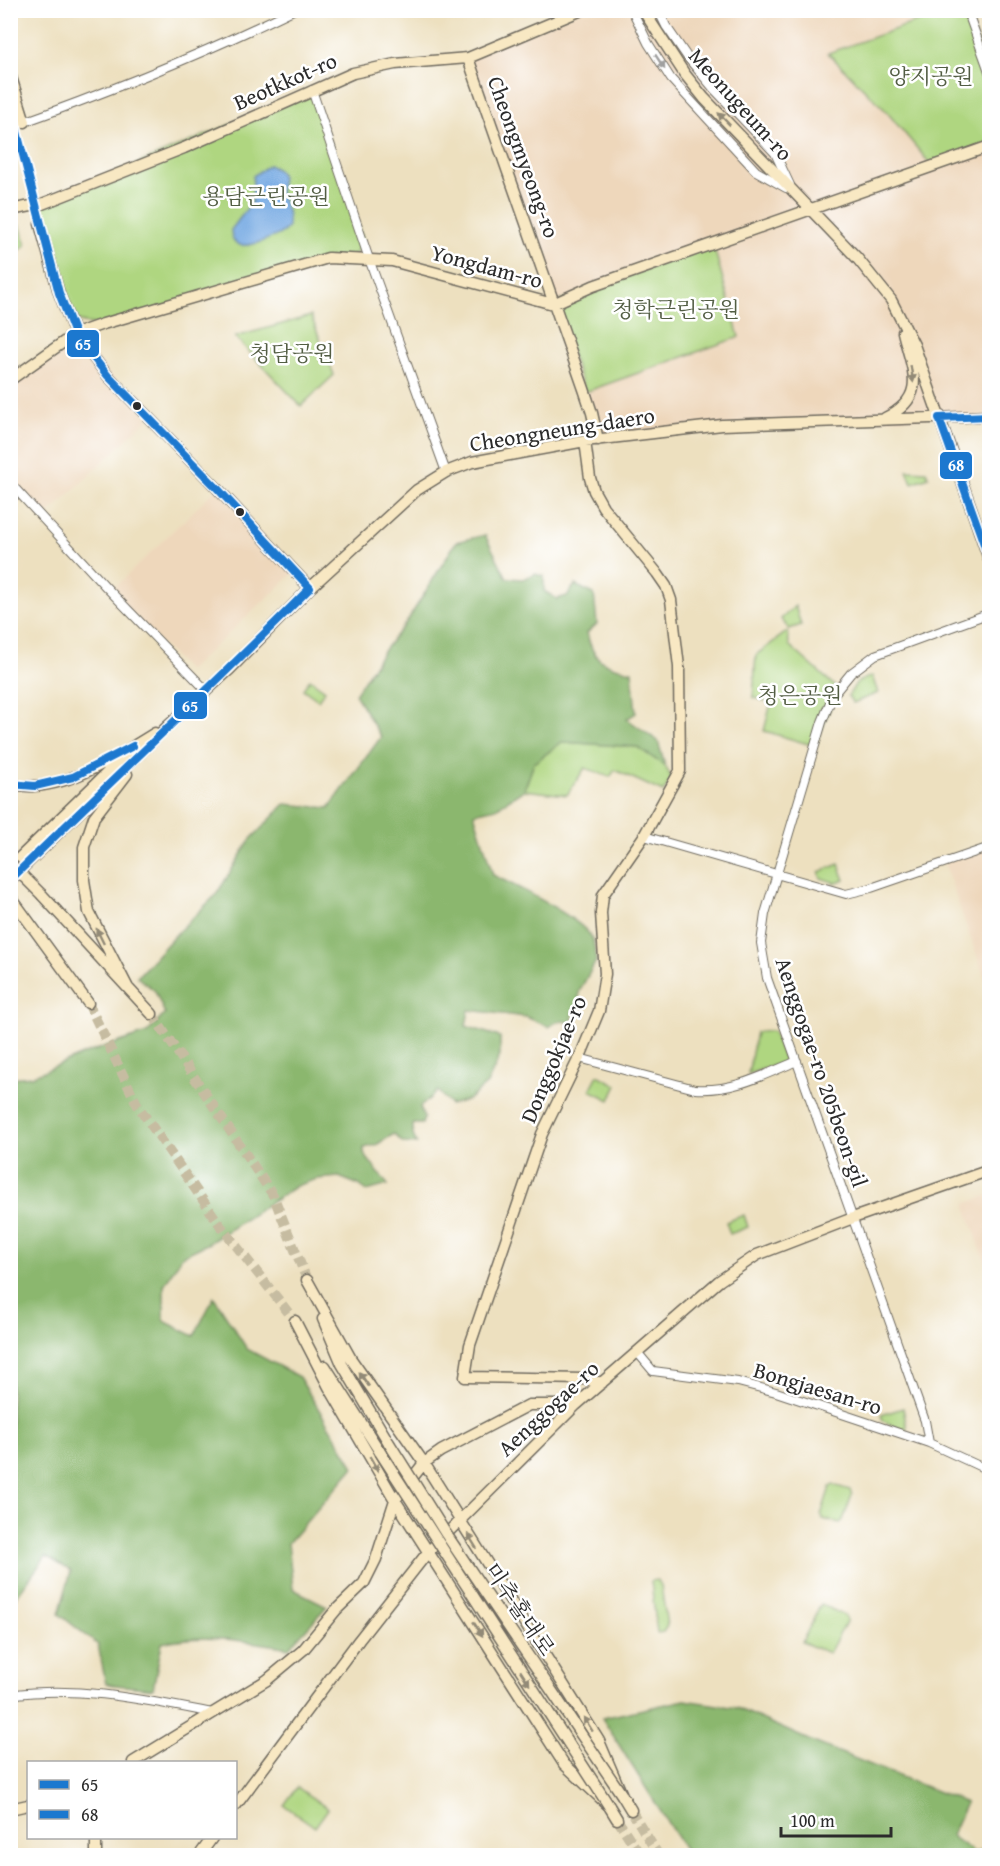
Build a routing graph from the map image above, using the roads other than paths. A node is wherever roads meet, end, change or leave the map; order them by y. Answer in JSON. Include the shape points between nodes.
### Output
{"nodes":[{"id":1,"x":271,"y":10,"type":"edge"},
{"id":2,"x":293,"y":10,"type":"edge"},
{"id":3,"x":582,"y":10,"type":"edge"},
{"id":4,"x":632,"y":10,"type":"edge"},
{"id":5,"x":643,"y":10,"type":"edge"},
{"id":6,"x":658,"y":10,"type":"edge"},
{"id":7,"x":967,"y":10,"type":"edge"},
{"id":8,"x":275,"y":19,"type":"junction"},
{"id":9,"x":468,"y":58,"type":"junction"},
{"id":10,"x":10,"y":74,"type":"edge"},
{"id":11,"x":990,"y":74,"type":"edge"},
{"id":12,"x":312,"y":90,"type":"junction"},
{"id":13,"x":25,"y":122,"type":"junction"},
{"id":14,"x":10,"y":127,"type":"edge"},
{"id":15,"x":990,"y":146,"type":"edge"},
{"id":16,"x":794,"y":192,"type":"junction"},
{"id":17,"x":810,"y":209,"type":"junction"},
{"id":18,"x":10,"y":210,"type":"edge"},
{"id":19,"x":40,"y":224,"type":"tunnel mouth"},
{"id":20,"x":369,"y":259,"type":"junction"},
{"id":21,"x":553,"y":304,"type":"junction"},
{"id":22,"x":899,"y":317,"type":"junction"},
{"id":23,"x":75,"y":334,"type":"junction"},
{"id":24,"x":10,"y":380,"type":"edge"},
{"id":25,"x":990,"y":416,"type":"edge"},
{"id":26,"x":939,"y":418,"type":"junction"},
{"id":27,"x":882,"y":419,"type":"junction"},
{"id":28,"x":598,"y":440,"type":"junction"},
{"id":29,"x":585,"y":441,"type":"junction"},
{"id":30,"x":446,"y":472,"type":"junction"},
{"id":31,"x":10,"y":483,"type":"edge"},
{"id":32,"x":990,"y":562,"type":"edge"},
{"id":33,"x":310,"y":588,"type":"junction"},
{"id":34,"x":990,"y":613,"type":"edge"},
{"id":35,"x":207,"y":691,"type":"junction"},
{"id":36,"x":168,"y":726,"type":"junction"},
{"id":37,"x":10,"y":784,"type":"edge"},
{"id":38,"x":644,"y":836,"type":"junction"},
{"id":39,"x":990,"y":847,"type":"edge"},
{"id":40,"x":10,"y":865,"type":"edge"},
{"id":41,"x":777,"y":875,"type":"junction"},
{"id":42,"x":10,"y":879,"type":"edge"},
{"id":43,"x":13,"y":899,"type":"edge"},
{"id":44,"x":128,"y":988,"type":"junction"},
{"id":45,"x":88,"y":1003,"type":"tunnel mouth"},
{"id":46,"x":152,"y":1014,"type":"tunnel mouth"},
{"id":47,"x":579,"y":1058,"type":"junction"},
{"id":48,"x":797,"y":1061,"type":"junction"},
{"id":49,"x":990,"y":1170,"type":"edge"},
{"id":50,"x":853,"y":1218,"type":"junction"},
{"id":51,"x":637,"y":1352,"type":"junction"},
{"id":52,"x":602,"y":1383,"type":"junction"},
{"id":53,"x":576,"y":1406,"type":"junction"},
{"id":54,"x":929,"y":1443,"type":"junction"},
{"id":55,"x":424,"y":1463,"type":"junction"},
{"id":56,"x":990,"y":1472,"type":"edge"},
{"id":57,"x":395,"y":1500,"type":"junction"},
{"id":58,"x":459,"y":1521,"type":"junction"},
{"id":59,"x":429,"y":1552,"type":"junction"},
{"id":60,"x":10,"y":1695,"type":"edge"},
{"id":61,"x":213,"y":1713,"type":"junction"},
{"id":62,"x":135,"y":1761,"type":"edge"},
{"id":63,"x":622,"y":1795,"type":"junction"},
{"id":64,"x":237,"y":1804,"type":"edge"},
{"id":65,"x":27,"y":1805,"type":"edge"},
{"id":66,"x":609,"y":1806,"type":"junction"},
{"id":67,"x":10,"y":1809,"type":"edge"},
{"id":68,"x":631,"y":1810,"type":"tunnel mouth"},
{"id":69,"x":617,"y":1820,"type":"tunnel mouth"},
{"id":70,"x":96,"y":1839,"type":"edge"},
{"id":71,"x":211,"y":1839,"type":"edge"},
{"id":72,"x":96,"y":1856,"type":"edge"},
{"id":73,"x":200,"y":1856,"type":"edge"}],
"edges":[{"from":1,"to":8,"type":"street"},
{"from":2,"to":8,"type":"street"},
{"from":3,"to":9,"type":"main road","name":"Beotkkot-ro"},
{"from":4,"to":16,"type":"street","name":"Meonugeum-ro","one_way":true,"via":[[671,79],[756,171]]},
{"from":16,"to":5,"type":"main road","name":"Meonugeum-ro","one_way":true,"via":[[704,98]]},
{"from":6,"to":16,"type":"street","name":"Meonugeum-ro","via":[[688,58],[775,153]]},
{"from":7,"to":11,"type":"street"},
{"from":8,"to":13,"type":"street","via":[[184,60]]},
{"from":9,"to":12,"type":"main road","name":"Beotkkot-ro","via":[[352,72]]},
{"from":9,"to":21,"type":"main road","name":"Cheongmyeong-ro"},
{"from":10,"to":13,"type":"main road"},
{"from":12,"to":18,"type":"main road","name":"Beotkkot-ro","via":[[184,148],[42,204]]},
{"from":12,"to":20,"type":"street"},
{"from":13,"to":14,"type":"street"},
{"from":15,"to":17,"type":"main road","name":"Yongdam-ro"},
{"from":16,"to":17,"type":"main road","name":"Meonugeum-ro"},
{"from":17,"to":21,"type":"main road","name":"Yongdam-ro","via":[[593,286]]},
{"from":17,"to":22,"type":"main road","name":"Meonugeum-ro","via":[[857,258],[891,300]]},
{"from":19,"to":23,"type":"main road"},
{"from":20,"to":21,"type":"main road","name":"Yongdam-ro","via":[[434,271]]},
{"from":20,"to":23,"type":"main road","name":"Yongdam-ro","via":[[328,258]]},
{"from":20,"to":30,"type":"street"},
{"from":21,"to":28,"type":"main road","name":"Cheongmyeong-ro"},
{"from":22,"to":26,"type":"main road","name":"Meonugeum-ro","via":[[914,345]]},
{"from":22,"to":27,"type":"main road","one_way":true,"via":[[914,388],[904,406]]},
{"from":23,"to":24,"type":"main road","name":"Yongdam-ro"},
{"from":23,"to":33,"type":"main road","via":[[108,376]]},
{"from":25,"to":26,"type":"main road","name":"Cheongneung-daero"},
{"from":26,"to":27,"type":"main road","name":"Cheongneung-daero"},
{"from":26,"to":32,"type":"main road","name":"Meonugeum-ro"},
{"from":27,"to":28,"type":"main road","name":"Cheongneung-daero","via":[[722,425]]},
{"from":28,"to":29,"type":"main road","name":"Cheongneung-daero"},
{"from":29,"to":30,"type":"main road","name":"Cheongneung-daero","via":[[472,462]]},
{"from":29,"to":38,"type":"main road","name":"Donggokjae-ro","via":[[594,491],[666,586],[674,613],[681,712],[680,771]]},
{"from":30,"to":33,"type":"main road","name":"Cheongneung-daero","via":[[417,490]]},
{"from":31,"to":35,"type":"street"},
{"from":33,"to":35,"type":"main road","name":"Cheongneung-daero"},
{"from":34,"to":41,"type":"street","name":"Aenggogae-ro 205beon-gil","via":[[875,655],[851,673],[833,695]]},
{"from":35,"to":36,"type":"main road","name":"Cheongneung-daero"},
{"from":36,"to":37,"type":"main road","via":[[73,777],[35,786]]},
{"from":36,"to":40,"type":"main road","via":[[111,769]]},
{"from":36,"to":42,"type":"main road"},
{"from":44,"to":36,"type":"main road","one_way":true,"via":[[89,912],[84,847],[94,818]]},
{"from":38,"to":41,"type":"street"},
{"from":38,"to":47,"type":"main road","name":"Donggokjae-ro","via":[[603,896],[605,974],[599,1011]]},
{"from":39,"to":41,"type":"street","via":[[846,894]]},
{"from":40,"to":44,"type":"main road","bridge":true},
{"from":41,"to":48,"type":"street","name":"Aenggogae-ro 205beon-gil","via":[[765,914],[762,943],[767,978]]},
{"from":43,"to":45,"type":"main road"},
{"from":44,"to":46,"type":"main road"},
{"from":47,"to":48,"type":"street","via":[[709,1090],[742,1084]]},
{"from":47,"to":52,"type":"main road","name":"Donggokjae-ro","via":[[542,1134],[470,1345],[465,1377],[584,1379]]},
{"from":48,"to":50,"type":"street","name":"Aenggogae-ro 205beon-gil"},
{"from":49,"to":50,"type":"main road","name":"Aenggogae-ro"},
{"from":50,"to":51,"type":"main road","name":"Aenggogae-ro","via":[[757,1256],[719,1281]]},
{"from":50,"to":54,"type":"street","name":"Aenggogae-ro 205beon-gil","via":[[925,1421]]},
{"from":51,"to":52,"type":"main road","name":"Aenggogae-ro"},
{"from":51,"to":54,"type":"street","name":"Bongjaesan-ro","via":[[653,1371],[766,1389]]},
{"from":52,"to":53,"type":"main road","name":"Aenggogae-ro"},
{"from":53,"to":55,"type":"main road","via":[[529,1405]]},
{"from":53,"to":58,"type":"main road","name":"Aenggogae-ro"},
{"from":54,"to":56,"type":"street","name":"Bongjaesan-ro"},
{"from":55,"to":57,"type":"main road"},
{"from":55,"to":58,"type":"main road"},
{"from":55,"to":63,"type":"main road","name":"미추홀대로","one_way":true,"bridge":true,"via":[[351,1359],[307,1280],[338,1356],[389,1443]]},
{"from":57,"to":59,"type":"main road"},
{"from":57,"to":61,"type":"main road","via":[[364,1583],[303,1650],[267,1680]]},
{"from":57,"to":66,"type":"main road","name":"미추홀대로","bridge":true,"via":[[328,1387],[295,1320]]},
{"from":58,"to":59,"type":"main road","name":"Aenggogae-ro"},
{"from":63,"to":58,"type":"main road","one_way":true,"via":[[599,1741]]},
{"from":59,"to":64,"type":"main road","name":"Aenggogae-ro"},
{"from":59,"to":66,"type":"main road","one_way":true,"via":[[564,1764]]},
{"from":60,"to":61,"type":"street","via":[[59,1691],[108,1694]]},
{"from":61,"to":62,"type":"main road"},
{"from":63,"to":68,"type":"main road"},
{"from":65,"to":67,"type":"main road"},
{"from":66,"to":69,"type":"main road"},
{"from":70,"to":72,"type":"main road"},
{"from":71,"to":73,"type":"main road"}]}
